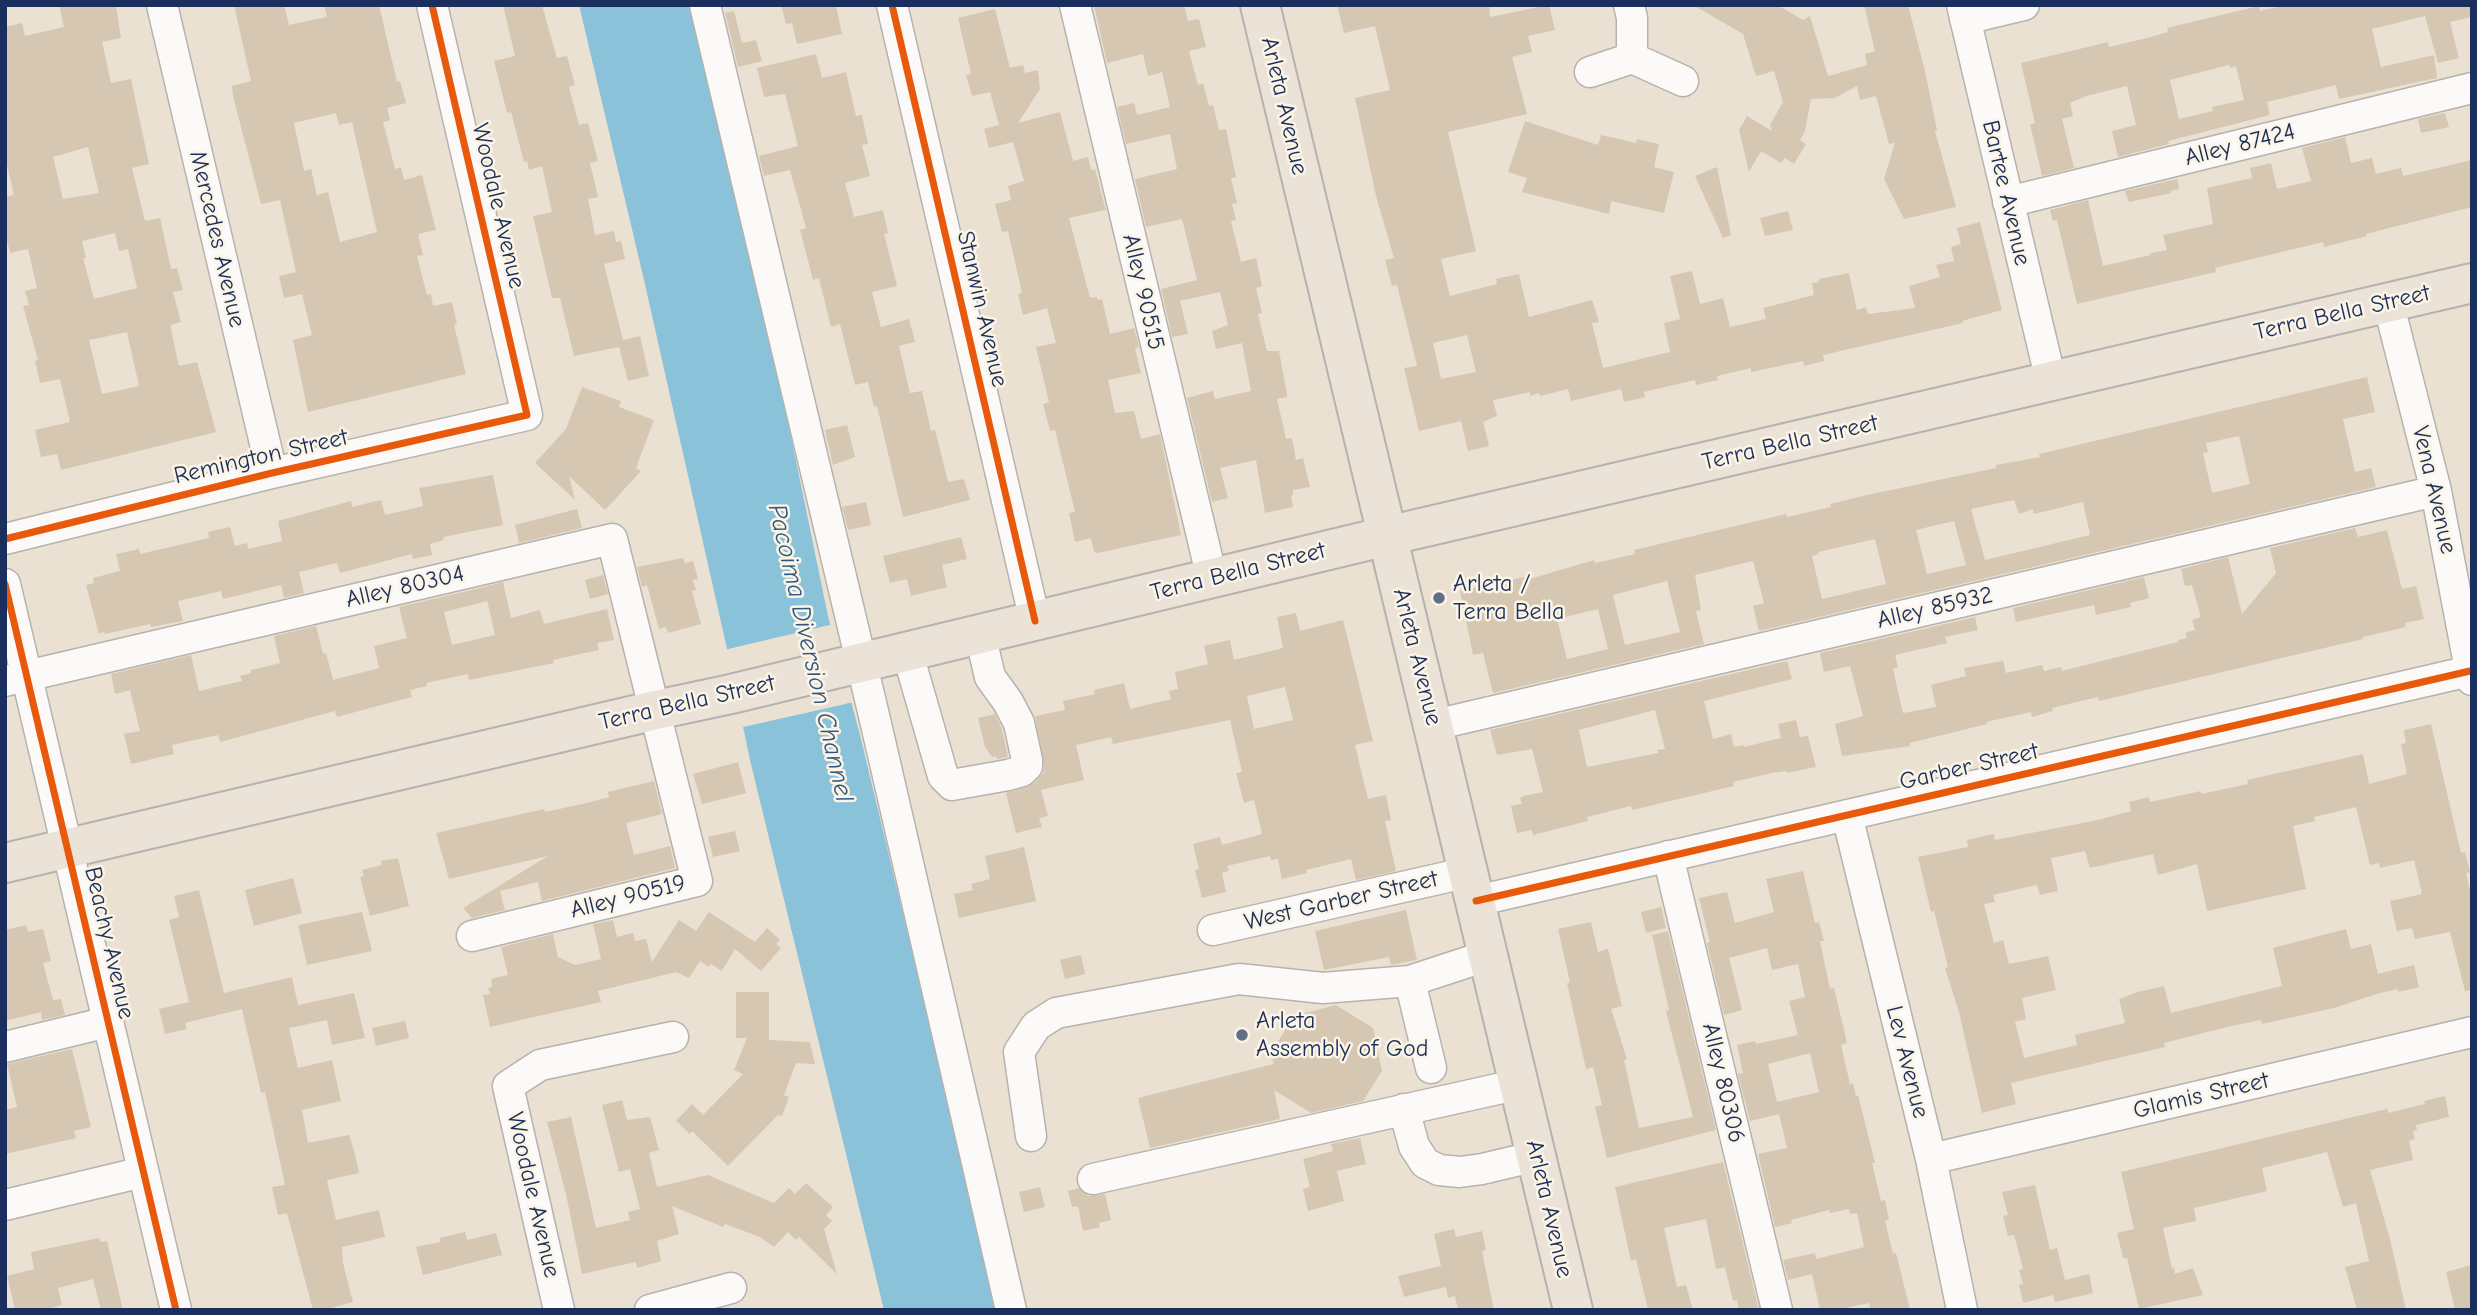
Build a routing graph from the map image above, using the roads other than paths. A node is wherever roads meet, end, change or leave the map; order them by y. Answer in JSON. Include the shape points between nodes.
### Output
{"nodes":[{"id":1,"x":162,"y":5,"type":"edge"},
{"id":2,"x":432,"y":5,"type":"edge"},
{"id":3,"x":705,"y":5,"type":"edge"},
{"id":4,"x":892,"y":5,"type":"edge"},
{"id":5,"x":1075,"y":5,"type":"edge"},
{"id":6,"x":1260,"y":5,"type":"edge"},
{"id":7,"x":1629,"y":5,"type":"edge"},
{"id":8,"x":2024,"y":5,"type":"edge"},
{"id":9,"x":1963,"y":12,"type":"edge"},
{"id":10,"x":1632,"y":58,"type":"junction"},
{"id":11,"x":1590,"y":72,"type":"dead end"},
{"id":12,"x":1682,"y":81,"type":"dead end"},
{"id":13,"x":2472,"y":88,"type":"edge"},
{"id":14,"x":2008,"y":202,"type":"junction"},
{"id":15,"x":2472,"y":282,"type":"edge"},
{"id":16,"x":2388,"y":302,"type":"junction"},
{"id":17,"x":2051,"y":381,"type":"junction"},
{"id":18,"x":527,"y":415,"type":"joint"},
{"id":19,"x":272,"y":473,"type":"junction"},
{"id":20,"x":2436,"y":491,"type":"junction"},
{"id":21,"x":1387,"y":536,"type":"junction"},
{"id":22,"x":5,"y":539,"type":"edge"},
{"id":23,"x":2463,"y":575,"type":"edge"},
{"id":24,"x":1212,"y":579,"type":"junction"},
{"id":25,"x":5,"y":584,"type":"edge"},
{"id":26,"x":1035,"y":621,"type":"junction"},
{"id":27,"x":980,"y":634,"type":"junction"},
{"id":28,"x":906,"y":651,"type":"junction"},
{"id":29,"x":853,"y":663,"type":"junction"},
{"id":30,"x":2471,"y":675,"type":"edge"},
{"id":31,"x":16,"y":678,"type":"edge"},
{"id":32,"x":656,"y":710,"type":"junction"},
{"id":33,"x":1434,"y":725,"type":"junction"},
{"id":34,"x":1847,"y":815,"type":"junction"},
{"id":35,"x":68,"y":848,"type":"junction"},
{"id":36,"x":1668,"y":856,"type":"junction"},
{"id":37,"x":5,"y":863,"type":"edge"},
{"id":38,"x":1473,"y":887,"type":"junction"},
{"id":39,"x":1213,"y":930,"type":"dead end"},
{"id":40,"x":472,"y":936,"type":"dead end"},
{"id":41,"x":1489,"y":955,"type":"junction"},
{"id":42,"x":1410,"y":981,"type":"junction"},
{"id":43,"x":108,"y":1022,"type":"junction"},
{"id":44,"x":2472,"y":1032,"type":"edge"},
{"id":45,"x":673,"y":1037,"type":"dead end"},
{"id":46,"x":5,"y":1047,"type":"edge"},
{"id":47,"x":1431,"y":1068,"type":"dead end"},
{"id":48,"x":1520,"y":1084,"type":"junction"},
{"id":49,"x":1404,"y":1109,"type":"junction"},
{"id":50,"x":1031,"y":1136,"type":"dead end"},
{"id":51,"x":1537,"y":1156,"type":"junction"},
{"id":52,"x":1931,"y":1159,"type":"junction"},
{"id":53,"x":143,"y":1172,"type":"junction"},
{"id":54,"x":1093,"y":1179,"type":"dead end"},
{"id":55,"x":5,"y":1205,"type":"edge"},
{"id":56,"x":731,"y":1288,"type":"dead end"},
{"id":57,"x":176,"y":1310,"type":"edge"},
{"id":58,"x":559,"y":1310,"type":"edge"},
{"id":59,"x":650,"y":1310,"type":"edge"},
{"id":60,"x":1011,"y":1310,"type":"edge"},
{"id":61,"x":1573,"y":1310,"type":"edge"},
{"id":62,"x":1777,"y":1310,"type":"edge"},
{"id":63,"x":1962,"y":1310,"type":"edge"}],
"edges":[{"from":1,"to":19,"type":"street","name":"Mercedes Avenue"},
{"from":2,"to":18,"type":"street","name":"Woodale Avenue"},
{"from":3,"to":29,"type":"street"},
{"from":4,"to":26,"type":"street","name":"Stanwin Avenue"},
{"from":5,"to":24,"type":"street","name":"Alley 90515"},
{"from":6,"to":21,"type":"main road","name":"Arleta Avenue"},
{"from":7,"to":10,"type":"street"},
{"from":8,"to":9,"type":"street"},
{"from":9,"to":14,"type":"street","name":"Bartee Avenue"},
{"from":10,"to":11,"type":"street"},
{"from":10,"to":12,"type":"street"},
{"from":13,"to":14,"type":"street","name":"Alley 87424"},
{"from":14,"to":17,"type":"street","name":"Bartee Avenue"},
{"from":15,"to":16,"type":"main road","name":"Terra Bella Street"},
{"from":16,"to":17,"type":"main road","name":"Terra Bella Street"},
{"from":16,"to":20,"type":"street","name":"Vena Avenue"},
{"from":17,"to":21,"type":"main road","name":"Terra Bella Street"},
{"from":18,"to":19,"type":"street","name":"Remington Street"},
{"from":19,"to":22,"type":"street","name":"Remington Street"},
{"from":20,"to":23,"type":"street","name":"Vena Avenue"},
{"from":20,"to":33,"type":"street","name":"Alley 85932"},
{"from":21,"to":24,"type":"main road","name":"Terra Bella Street"},
{"from":21,"to":33,"type":"main road","name":"Arleta Avenue"},
{"from":23,"to":30,"type":"street","name":"Vena Avenue"},
{"from":24,"to":26,"type":"main road","name":"Terra Bella Street"},
{"from":25,"to":31,"type":"street","name":"Beachy Avenue"},
{"from":26,"to":27,"type":"main road","name":"Terra Bella Street"},
{"from":27,"to":28,"type":"main road","name":"Terra Bella Street"},
{"from":27,"to":28,"type":"street","via":[[990,677],[1019,723],[1027,760],[1022,771],[1008,775],[952,785],[943,776]]},
{"from":28,"to":29,"type":"main road","name":"Terra Bella Street"},
{"from":29,"to":32,"type":"main road","name":"Terra Bella Street"},
{"from":29,"to":60,"type":"street"},
{"from":30,"to":34,"type":"street","name":"Garber Street"},
{"from":31,"to":32,"type":"street","name":"Alley 80304","via":[[612,539]]},
{"from":31,"to":35,"type":"street","name":"Beachy Avenue"},
{"from":32,"to":35,"type":"main road","name":"Terra Bella Street"},
{"from":32,"to":40,"type":"street","name":"Alley 90519","via":[[697,881]]},
{"from":33,"to":38,"type":"main road","name":"Arleta Avenue"},
{"from":34,"to":36,"type":"street","name":"Garber Street"},
{"from":34,"to":52,"type":"street","name":"Lev Avenue"},
{"from":35,"to":37,"type":"main road","name":"Terra Bella Street"},
{"from":35,"to":43,"type":"street","name":"Beachy Avenue"},
{"from":36,"to":38,"type":"street","name":"Garber Street"},
{"from":36,"to":62,"type":"street","name":"Alley 80306"},
{"from":38,"to":39,"type":"street","name":"West Garber Street"},
{"from":38,"to":41,"type":"main road","name":"Arleta Avenue"},
{"from":41,"to":42,"type":"street"},
{"from":41,"to":48,"type":"main road","name":"Arleta Avenue"},
{"from":42,"to":47,"type":"street"},
{"from":42,"to":50,"type":"street","via":[[1323,988],[1239,979],[1056,1013],[1036,1026],[1019,1052]]},
{"from":43,"to":46,"type":"street"},
{"from":43,"to":53,"type":"street","name":"Beachy Avenue"},
{"from":44,"to":52,"type":"street","name":"Glamis Street"},
{"from":45,"to":58,"type":"street","name":"Woodale Avenue","via":[[540,1065],[509,1086]]},
{"from":48,"to":49,"type":"street"},
{"from":48,"to":51,"type":"main road","name":"Arleta Avenue"},
{"from":49,"to":51,"type":"street","via":[[1414,1146],[1425,1163],[1439,1170],[1482,1169]]},
{"from":49,"to":54,"type":"street"},
{"from":51,"to":61,"type":"main road","name":"Arleta Avenue"},
{"from":52,"to":63,"type":"street","name":"Lev Avenue"},
{"from":53,"to":55,"type":"street"},
{"from":53,"to":57,"type":"street","name":"Beachy Avenue"},
{"from":56,"to":59,"type":"street"}]}
